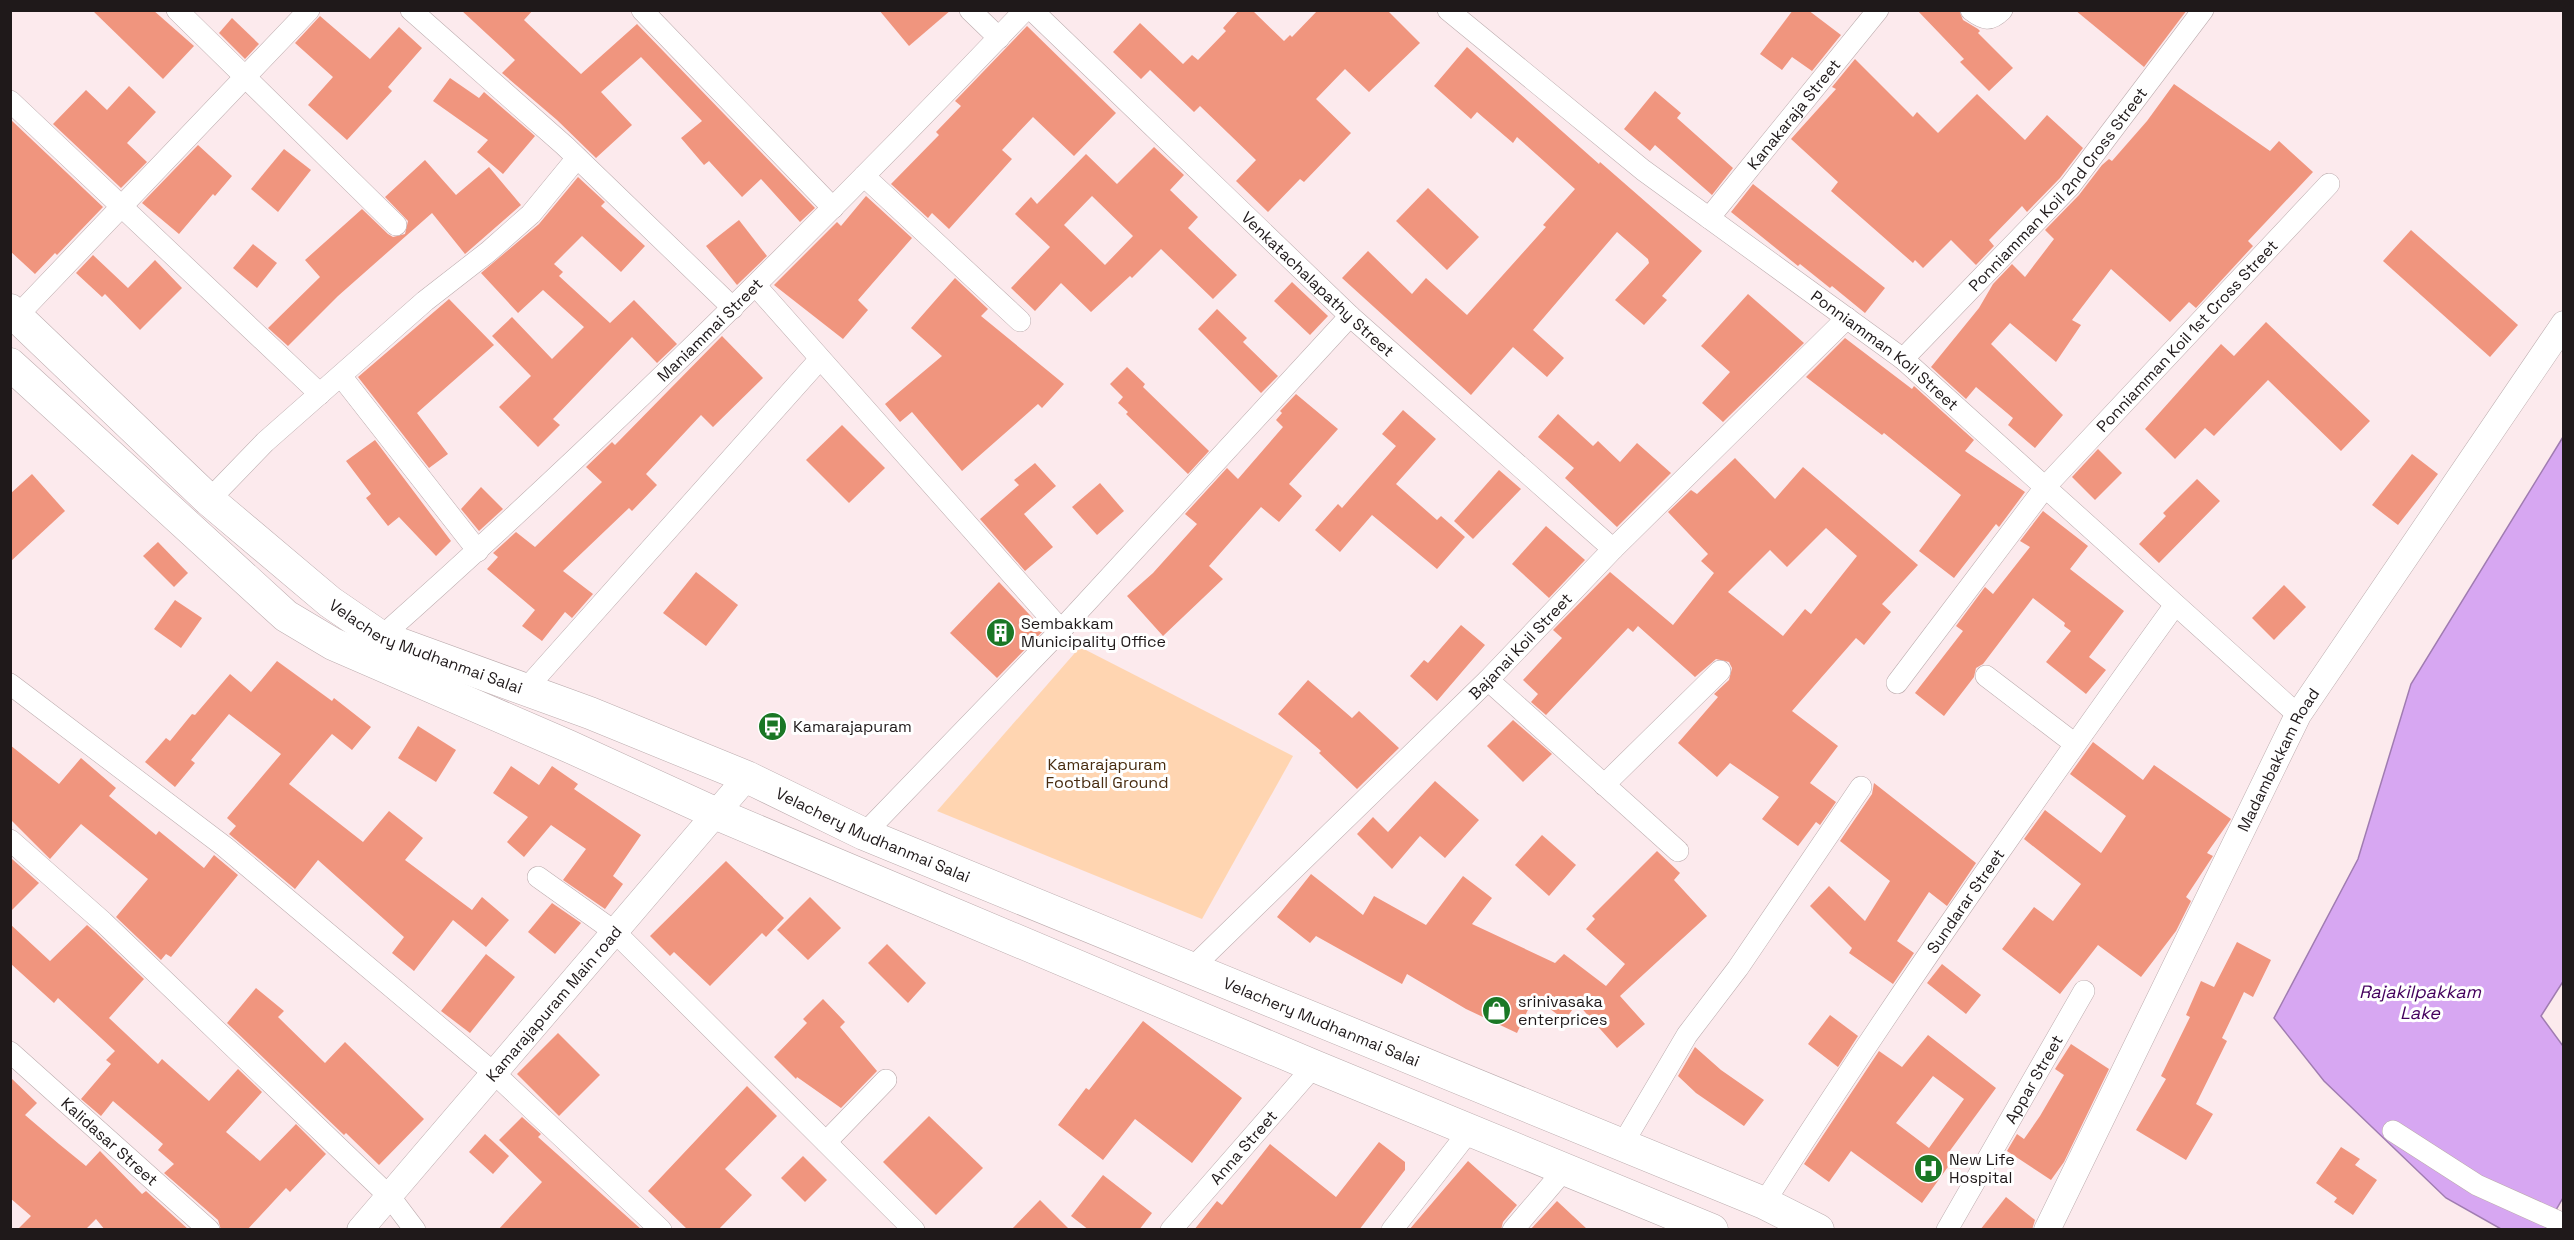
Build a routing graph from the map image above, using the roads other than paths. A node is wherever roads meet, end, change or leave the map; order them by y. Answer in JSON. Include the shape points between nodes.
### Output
{"nodes":[{"id":1,"x":177,"y":10,"type":"edge"},
{"id":2,"x":309,"y":10,"type":"edge"},
{"id":3,"x":411,"y":10,"type":"edge"},
{"id":4,"x":642,"y":10,"type":"edge"},
{"id":5,"x":970,"y":10,"type":"edge"},
{"id":6,"x":1025,"y":10,"type":"edge"},
{"id":7,"x":1032,"y":10,"type":"edge"},
{"id":8,"x":1448,"y":10,"type":"edge"},
{"id":9,"x":1878,"y":10,"type":"edge"},
{"id":10,"x":1971,"y":10,"type":"edge"},
{"id":11,"x":2002,"y":10,"type":"edge"},
{"id":12,"x":2203,"y":10,"type":"edge"},
{"id":13,"x":999,"y":38,"type":"junction"},
{"id":14,"x":245,"y":78,"type":"junction"},
{"id":15,"x":10,"y":101,"type":"edge"},
{"id":16,"x":577,"y":158,"type":"junction"},
{"id":17,"x":864,"y":176,"type":"junction"},
{"id":18,"x":2329,"y":184,"type":"dead end"},
{"id":19,"x":121,"y":206,"type":"junction"},
{"id":20,"x":833,"y":208,"type":"junction"},
{"id":21,"x":1709,"y":218,"type":"junction"},
{"id":22,"x":396,"y":225,"type":"dead end"},
{"id":23,"x":756,"y":286,"type":"junction"},
{"id":24,"x":734,"y":308,"type":"junction"},
{"id":25,"x":14,"y":313,"type":"edge"},
{"id":26,"x":1350,"y":316,"type":"junction"},
{"id":27,"x":1847,"y":318,"type":"junction"},
{"id":28,"x":1020,"y":321,"type":"dead end"},
{"id":29,"x":2564,"y":324,"type":"edge"},
{"id":30,"x":820,"y":359,"type":"junction"},
{"id":31,"x":1903,"y":359,"type":"junction"},
{"id":32,"x":10,"y":364,"type":"edge"},
{"id":33,"x":341,"y":376,"type":"junction"},
{"id":34,"x":320,"y":394,"type":"junction"},
{"id":35,"x":2046,"y":486,"type":"junction"},
{"id":36,"x":209,"y":500,"type":"junction"},
{"id":37,"x":1612,"y":549,"type":"junction"},
{"id":38,"x":478,"y":550,"type":"junction"},
{"id":39,"x":2175,"y":605,"type":"junction"},
{"id":40,"x":1061,"y":630,"type":"junction"},
{"id":41,"x":381,"y":637,"type":"junction"},
{"id":42,"x":1720,"y":671,"type":"dead end"},
{"id":43,"x":1986,"y":676,"type":"dead end"},
{"id":44,"x":1488,"y":680,"type":"junction"},
{"id":45,"x":1897,"y":683,"type":"dead end"},
{"id":46,"x":10,"y":684,"type":"edge"},
{"id":47,"x":525,"y":690,"type":"junction"},
{"id":48,"x":2298,"y":714,"type":"junction"},
{"id":49,"x":2075,"y":744,"type":"junction"},
{"id":50,"x":747,"y":777,"type":"junction"},
{"id":51,"x":1604,"y":785,"type":"junction"},
{"id":52,"x":1861,"y":787,"type":"dead end"},
{"id":53,"x":717,"y":814,"type":"junction"},
{"id":54,"x":864,"y":834,"type":"junction"},
{"id":55,"x":10,"y":840,"type":"edge"},
{"id":56,"x":1678,"y":851,"type":"dead end"},
{"id":57,"x":538,"y":877,"type":"dead end"},
{"id":58,"x":615,"y":932,"type":"junction"},
{"id":59,"x":1192,"y":968,"type":"junction"},
{"id":60,"x":2084,"y":991,"type":"dead end"},
{"id":61,"x":10,"y":1052,"type":"edge"},
{"id":62,"x":1314,"y":1066,"type":"junction"},
{"id":63,"x":495,"y":1074,"type":"junction"},
{"id":64,"x":886,"y":1080,"type":"dead end"},
{"id":65,"x":1470,"y":1130,"type":"junction"},
{"id":66,"x":2393,"y":1131,"type":"dead end"},
{"id":67,"x":826,"y":1142,"type":"junction"},
{"id":68,"x":1622,"y":1145,"type":"junction"},
{"id":69,"x":1565,"y":1169,"type":"junction"},
{"id":70,"x":390,"y":1197,"type":"junction"},
{"id":71,"x":1764,"y":1203,"type":"junction"},
{"id":72,"x":2564,"y":1224,"type":"edge"},
{"id":73,"x":209,"y":1230,"type":"edge"},
{"id":74,"x":360,"y":1230,"type":"edge"},
{"id":75,"x":415,"y":1230,"type":"edge"},
{"id":76,"x":661,"y":1230,"type":"edge"},
{"id":77,"x":914,"y":1230,"type":"edge"},
{"id":78,"x":1171,"y":1230,"type":"edge"},
{"id":79,"x":1392,"y":1230,"type":"edge"},
{"id":80,"x":1514,"y":1230,"type":"edge"},
{"id":81,"x":1712,"y":1230,"type":"edge"},
{"id":82,"x":1818,"y":1230,"type":"edge"},
{"id":83,"x":1947,"y":1230,"type":"edge"},
{"id":84,"x":2047,"y":1230,"type":"edge"}],
"edges":[{"from":1,"to":14,"type":"street"},
{"from":2,"to":14,"type":"street"},
{"from":3,"to":16,"type":"street"},
{"from":4,"to":20,"type":"street"},
{"from":5,"to":13,"type":"street"},
{"from":6,"to":13,"type":"street","name":"Maniammai Street"},
{"from":7,"to":26,"type":"street","name":"Venkatachalapathy Street"},
{"from":8,"to":21,"type":"street","name":"Ponniamman Koil Street","via":[[1643,170]]},
{"from":9,"to":21,"type":"street","name":"Kanakaraja Street"},
{"from":10,"to":11,"type":"street","via":[[1987,20]]},
{"from":12,"to":31,"type":"street","name":"Ponniamman Koil 2nd Cross Street","via":[[2070,186]]},
{"from":13,"to":17,"type":"street","name":"Maniammai Street"},
{"from":14,"to":19,"type":"street"},
{"from":14,"to":22,"type":"street"},
{"from":15,"to":19,"type":"street"},
{"from":16,"to":24,"type":"street"},
{"from":16,"to":33,"type":"street","via":[[531,214]]},
{"from":17,"to":20,"type":"street","name":"Maniammai Street"},
{"from":17,"to":28,"type":"street"},
{"from":18,"to":35,"type":"street","name":"Ponniamman Koil 1st Cross Street"},
{"from":19,"to":25,"type":"street"},
{"from":19,"to":34,"type":"street"},
{"from":20,"to":23,"type":"street","name":"Maniammai Street"},
{"from":21,"to":27,"type":"street","name":"Ponniamman Koil Street"},
{"from":23,"to":24,"type":"street","name":"Maniammai Street"},
{"from":23,"to":30,"type":"street"},
{"from":24,"to":38,"type":"street","name":"Maniammai Street"},
{"from":25,"to":36,"type":"main road","name":"Velachery Mudhanmai Salai"},
{"from":26,"to":37,"type":"street","name":"Venkatachalapathy Street"},
{"from":26,"to":40,"type":"street"},
{"from":27,"to":31,"type":"street","name":"Ponniamman Koil Street"},
{"from":27,"to":37,"type":"street","name":"Bajanai Koil Street"},
{"from":29,"to":48,"type":"street","name":"Madambakkam Road"},
{"from":30,"to":40,"type":"street"},
{"from":30,"to":47,"type":"street"},
{"from":31,"to":35,"type":"street","name":"Ponniamman Koil Street"},
{"from":32,"to":53,"type":"main road","name":"Velachery Mudhanmai Salai","via":[[286,616],[333,644]]},
{"from":33,"to":34,"type":"street"},
{"from":33,"to":38,"type":"street"},
{"from":34,"to":36,"type":"street","via":[[265,442]]},
{"from":35,"to":39,"type":"street","name":"Ponniamman Koil Street"},
{"from":35,"to":45,"type":"street","name":"Ponniamman Koil 1st Cross Street"},
{"from":36,"to":41,"type":"main road","name":"Velachery Mudhanmai Salai","via":[[330,602]]},
{"from":37,"to":44,"type":"street","name":"Bajanai Koil Street"},
{"from":38,"to":41,"type":"street","name":"Maniammai Street"},
{"from":39,"to":48,"type":"street","name":"Ponniamman Koil Street"},
{"from":39,"to":49,"type":"street","name":"Sundarar Street"},
{"from":40,"to":54,"type":"street"},
{"from":41,"to":47,"type":"main road","name":"Velachery Mudhanmai Salai"},
{"from":42,"to":51,"type":"street"},
{"from":43,"to":49,"type":"street"},
{"from":44,"to":51,"type":"street"},
{"from":44,"to":59,"type":"street","name":"Bajanai Koil Street"},
{"from":46,"to":63,"type":"street","via":[[225,847]]},
{"from":47,"to":50,"type":"main road","name":"Velachery Mudhanmai Salai"},
{"from":48,"to":84,"type":"street","name":"Madambakkam Road"},
{"from":49,"to":71,"type":"street","name":"Sundarar Street","via":[[1841,1081]]},
{"from":50,"to":53,"type":"street","name":"Kamarajapuram Main road"},
{"from":50,"to":54,"type":"main road","name":"Velachery Mudhanmai Salai"},
{"from":51,"to":56,"type":"street"},
{"from":52,"to":68,"type":"street","via":[[1688,1035]]},
{"from":53,"to":58,"type":"street","name":"Kamarajapuram Main road"},
{"from":53,"to":62,"type":"main road","name":"Velachery Mudhanmai Salai"},
{"from":54,"to":59,"type":"main road","name":"Velachery Mudhanmai Salai"},
{"from":55,"to":70,"type":"street","via":[[103,922]]},
{"from":57,"to":58,"type":"street"},
{"from":58,"to":63,"type":"street","name":"Kamarajapuram Main road"},
{"from":58,"to":67,"type":"street"},
{"from":59,"to":68,"type":"main road","name":"Velachery Mudhanmai Salai"},
{"from":60,"to":83,"type":"street","name":"Appar Street"},
{"from":61,"to":73,"type":"street","name":"Kalidasar Street"},
{"from":62,"to":65,"type":"main road","name":"Velachery Mudhanmai Salai"},
{"from":62,"to":78,"type":"street","name":"Anna Street"},
{"from":63,"to":70,"type":"street","name":"Kamarajapuram Main road"},
{"from":63,"to":76,"type":"street"},
{"from":64,"to":67,"type":"street"},
{"from":65,"to":69,"type":"main road","name":"Velachery Mudhanmai Salai"},
{"from":65,"to":79,"type":"street"},
{"from":66,"to":72,"type":"street","via":[[2477,1185]]},
{"from":67,"to":77,"type":"street"},
{"from":68,"to":71,"type":"main road","name":"Velachery Mudhanmai Salai"},
{"from":69,"to":80,"type":"street"},
{"from":69,"to":81,"type":"main road","name":"Velachery Mudhanmai Salai"},
{"from":70,"to":74,"type":"street","name":"Kamarajapuram Main road"},
{"from":70,"to":75,"type":"street"},
{"from":71,"to":82,"type":"main road","name":"Velachery Mudhanmai Salai"}]}
